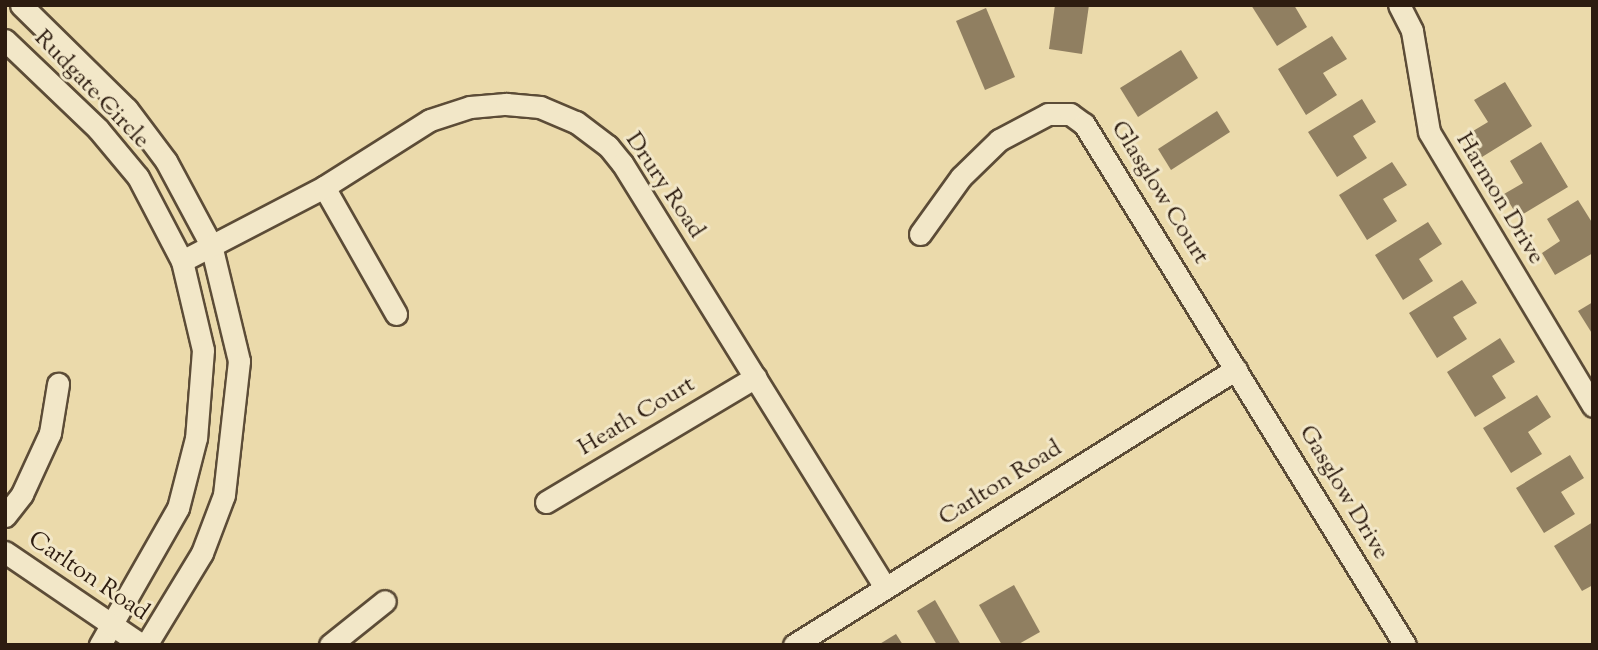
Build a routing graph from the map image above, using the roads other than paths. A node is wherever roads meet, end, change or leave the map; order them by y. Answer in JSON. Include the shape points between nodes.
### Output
{"nodes":[{"id":1,"x":21,"y":5,"type":"edge"},
{"id":2,"x":1399,"y":5,"type":"edge"},
{"id":3,"x":5,"y":40,"type":"edge"},
{"id":4,"x":324,"y":187,"type":"junction"},
{"id":5,"x":920,"y":234,"type":"dead end"},
{"id":6,"x":211,"y":245,"type":"junction"},
{"id":7,"x":182,"y":261,"type":"junction"},
{"id":8,"x":396,"y":314,"type":"dead end"},
{"id":9,"x":1236,"y":369,"type":"junction"},
{"id":10,"x":756,"y":377,"type":"junction"},
{"id":11,"x":58,"y":384,"type":"dead end"},
{"id":12,"x":1593,"y":406,"type":"edge"},
{"id":13,"x":546,"y":502,"type":"dead end"},
{"id":14,"x":5,"y":516,"type":"edge"},
{"id":15,"x":5,"y":552,"type":"edge"},
{"id":16,"x":885,"y":587,"type":"junction"},
{"id":17,"x":385,"y":601,"type":"dead end"},
{"id":18,"x":113,"y":623,"type":"junction"},
{"id":19,"x":100,"y":645,"type":"edge"},
{"id":20,"x":144,"y":645,"type":"edge"},
{"id":21,"x":331,"y":645,"type":"edge"},
{"id":22,"x":794,"y":645,"type":"edge"},
{"id":23,"x":1405,"y":645,"type":"edge"}],
"edges":[{"from":1,"to":6,"type":"street","name":"Rudgate Circle","via":[[127,109],[166,161]]},
{"from":2,"to":12,"type":"street","name":"Harmon Drive","via":[[1412,31],[1429,132]]},
{"from":3,"to":7,"type":"street","name":"Rudgate Circle","via":[[98,129],[138,177]]},
{"from":4,"to":6,"type":"street","name":"Drury Road"},
{"from":4,"to":8,"type":"street"},
{"from":4,"to":10,"type":"street","name":"Drury Road","via":[[430,120],[470,107],[540,107],[576,122],[622,163]]},
{"from":5,"to":9,"type":"street","name":"Glasglow Court","via":[[961,177],[999,140],[1048,114],[1070,114],[1095,136]]},
{"from":6,"to":7,"type":"street","name":"Drury Road"},
{"from":6,"to":20,"type":"street","name":"Rudgate Circle","via":[[239,361],[224,495],[202,553]]},
{"from":7,"to":18,"type":"street","name":"Rudgate Circle","via":[[203,350],[196,438],[178,508]]},
{"from":9,"to":16,"type":"street","name":"Carlton Road"},
{"from":9,"to":23,"type":"street","name":"Gasglow Drive"},
{"from":10,"to":13,"type":"street","name":"Heath Court"},
{"from":10,"to":16,"type":"street","name":"Drury Road"},
{"from":11,"to":14,"type":"street","via":[[50,433],[22,494]]},
{"from":15,"to":18,"type":"street","name":"Carlton Road"},
{"from":16,"to":22,"type":"street","name":"Carlton Road"},
{"from":17,"to":21,"type":"street"},
{"from":18,"to":19,"type":"street","name":"Rudgate Circle"},
{"from":18,"to":20,"type":"street","name":"Carlton Road"}]}
